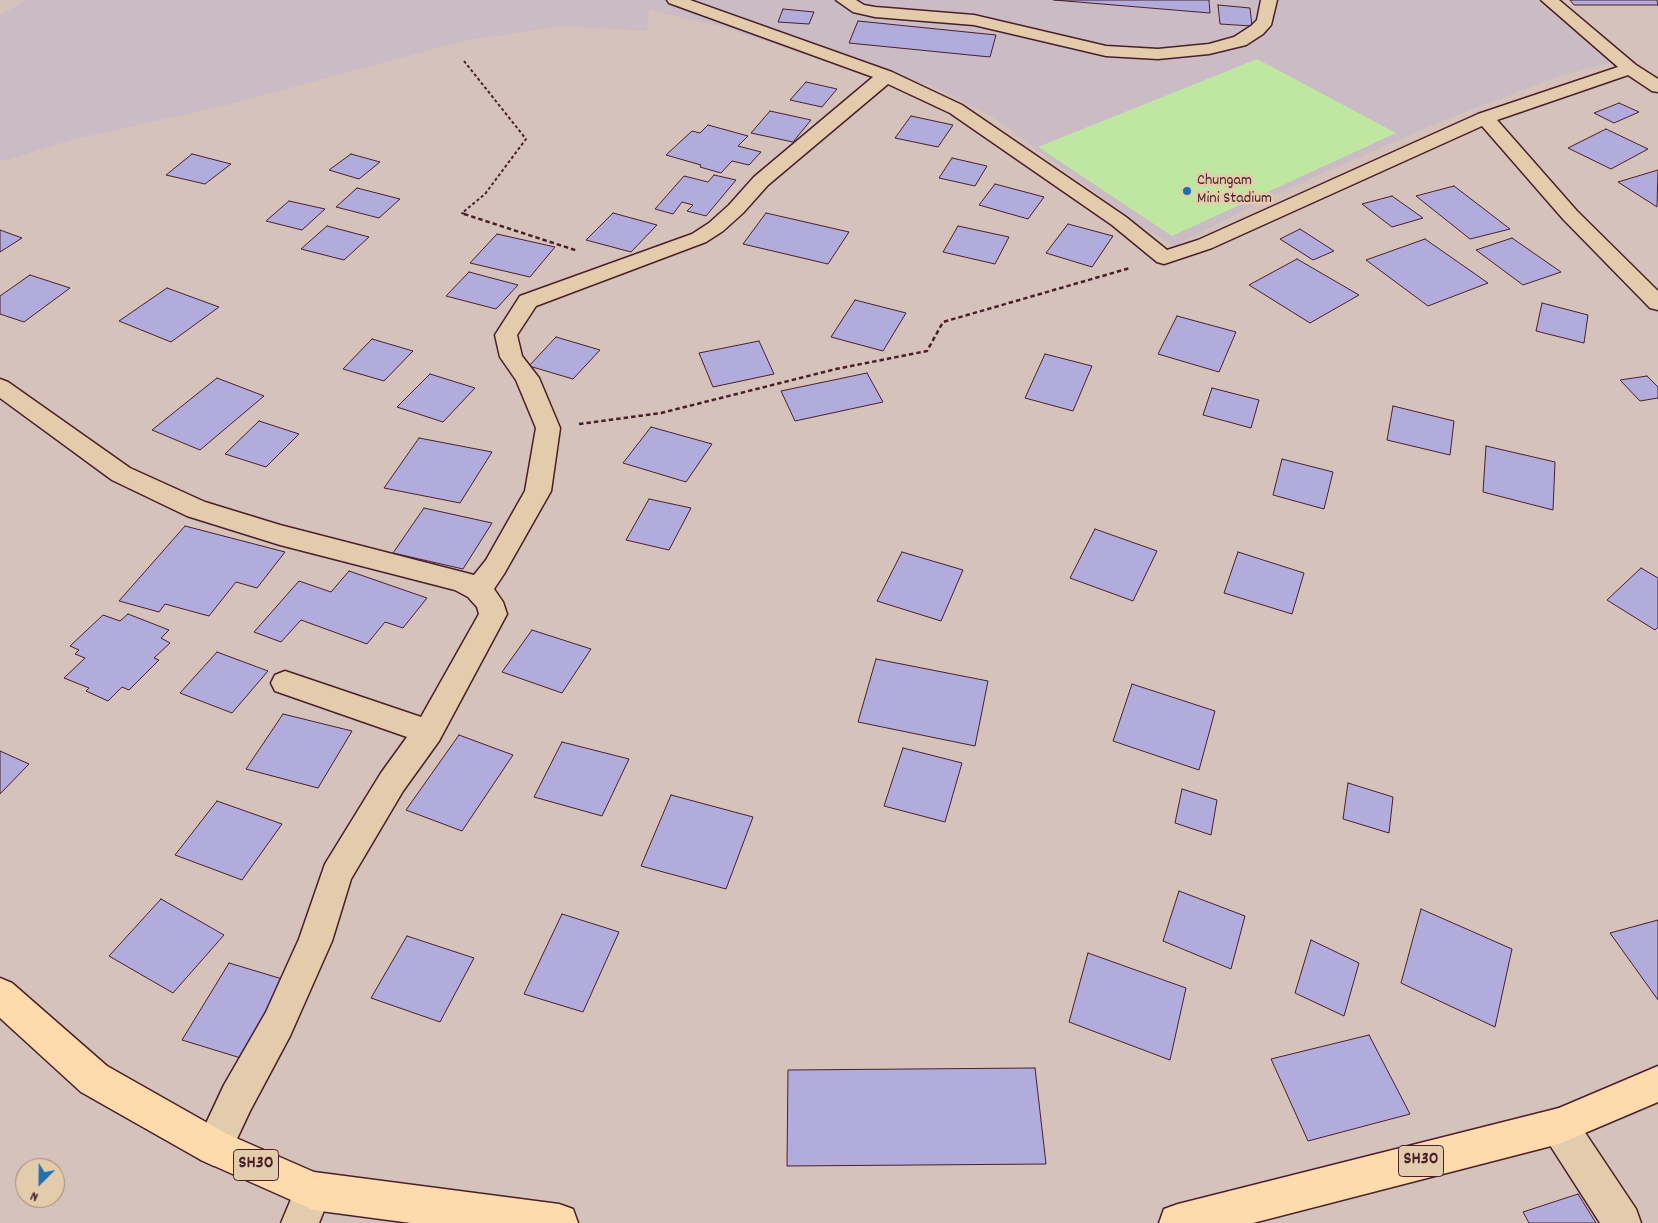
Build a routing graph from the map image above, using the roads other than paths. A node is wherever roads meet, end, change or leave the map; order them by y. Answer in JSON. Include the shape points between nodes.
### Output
{"nodes":[{"id":1,"x":675,"y":0,"type":"edge"},
{"id":2,"x":844,"y":0,"type":"edge"},
{"id":3,"x":1269,"y":0,"type":"edge"},
{"id":4,"x":1549,"y":0,"type":"edge"},
{"id":5,"x":1630,"y":69,"type":"junction"},
{"id":6,"x":886,"y":76,"type":"junction"},
{"id":7,"x":1658,"y":87,"type":"edge"},
{"id":8,"x":1485,"y":118,"type":"junction"},
{"id":9,"x":1658,"y":303,"type":"edge"},
{"id":10,"x":0,"y":387,"type":"edge"},
{"id":11,"x":478,"y":590,"type":"junction"},
{"id":12,"x":284,"y":684,"type":"dead end"},
{"id":13,"x":428,"y":732,"type":"junction"},
{"id":14,"x":0,"y":995,"type":"edge"},
{"id":15,"x":1658,"y":1084,"type":"edge"},
{"id":16,"x":1559,"y":1126,"type":"junction"},
{"id":17,"x":214,"y":1147,"type":"junction"},
{"id":18,"x":306,"y":1207,"type":"edge"},
{"id":19,"x":559,"y":1223,"type":"edge"},
{"id":20,"x":1178,"y":1223,"type":"edge"},
{"id":21,"x":1622,"y":1223,"type":"edge"}],
"edges":[{"from":1,"to":6,"type":"street"},
{"from":2,"to":3,"type":"street","via":[[867,10],[974,20],[1106,51],[1158,54],[1209,49],[1240,41],[1265,21]]},
{"from":4,"to":5,"type":"street"},
{"from":5,"to":7,"type":"street"},
{"from":5,"to":8,"type":"street"},
{"from":6,"to":8,"type":"street","via":[[956,109],[1119,222],[1164,258],[1205,244]]},
{"from":6,"to":11,"type":"street","via":[[761,181],[716,227],[698,238],[528,301],[506,335],[511,356],[527,378],[548,428],[538,492]]},
{"from":8,"to":9,"type":"street","via":[[1570,215]]},
{"from":10,"to":11,"type":"street","via":[[121,474],[196,509],[280,535],[463,582]]},
{"from":11,"to":13,"type":"street","via":[[489,602],[493,614]]},
{"from":12,"to":13,"type":"street"},
{"from":13,"to":17,"type":"street","via":[[392,782],[336,874],[314,941],[278,1024]]},
{"from":14,"to":17,"type":"main road","number":"SH30","via":[[94,1079]]},
{"from":15,"to":16,"type":"main road","number":"SH30"},
{"from":16,"to":20,"type":"main road","number":"SH30"},
{"from":16,"to":21,"type":"street"},
{"from":17,"to":18,"type":"main road","number":"SH30"},
{"from":18,"to":19,"type":"main road","number":"SH30"}]}
